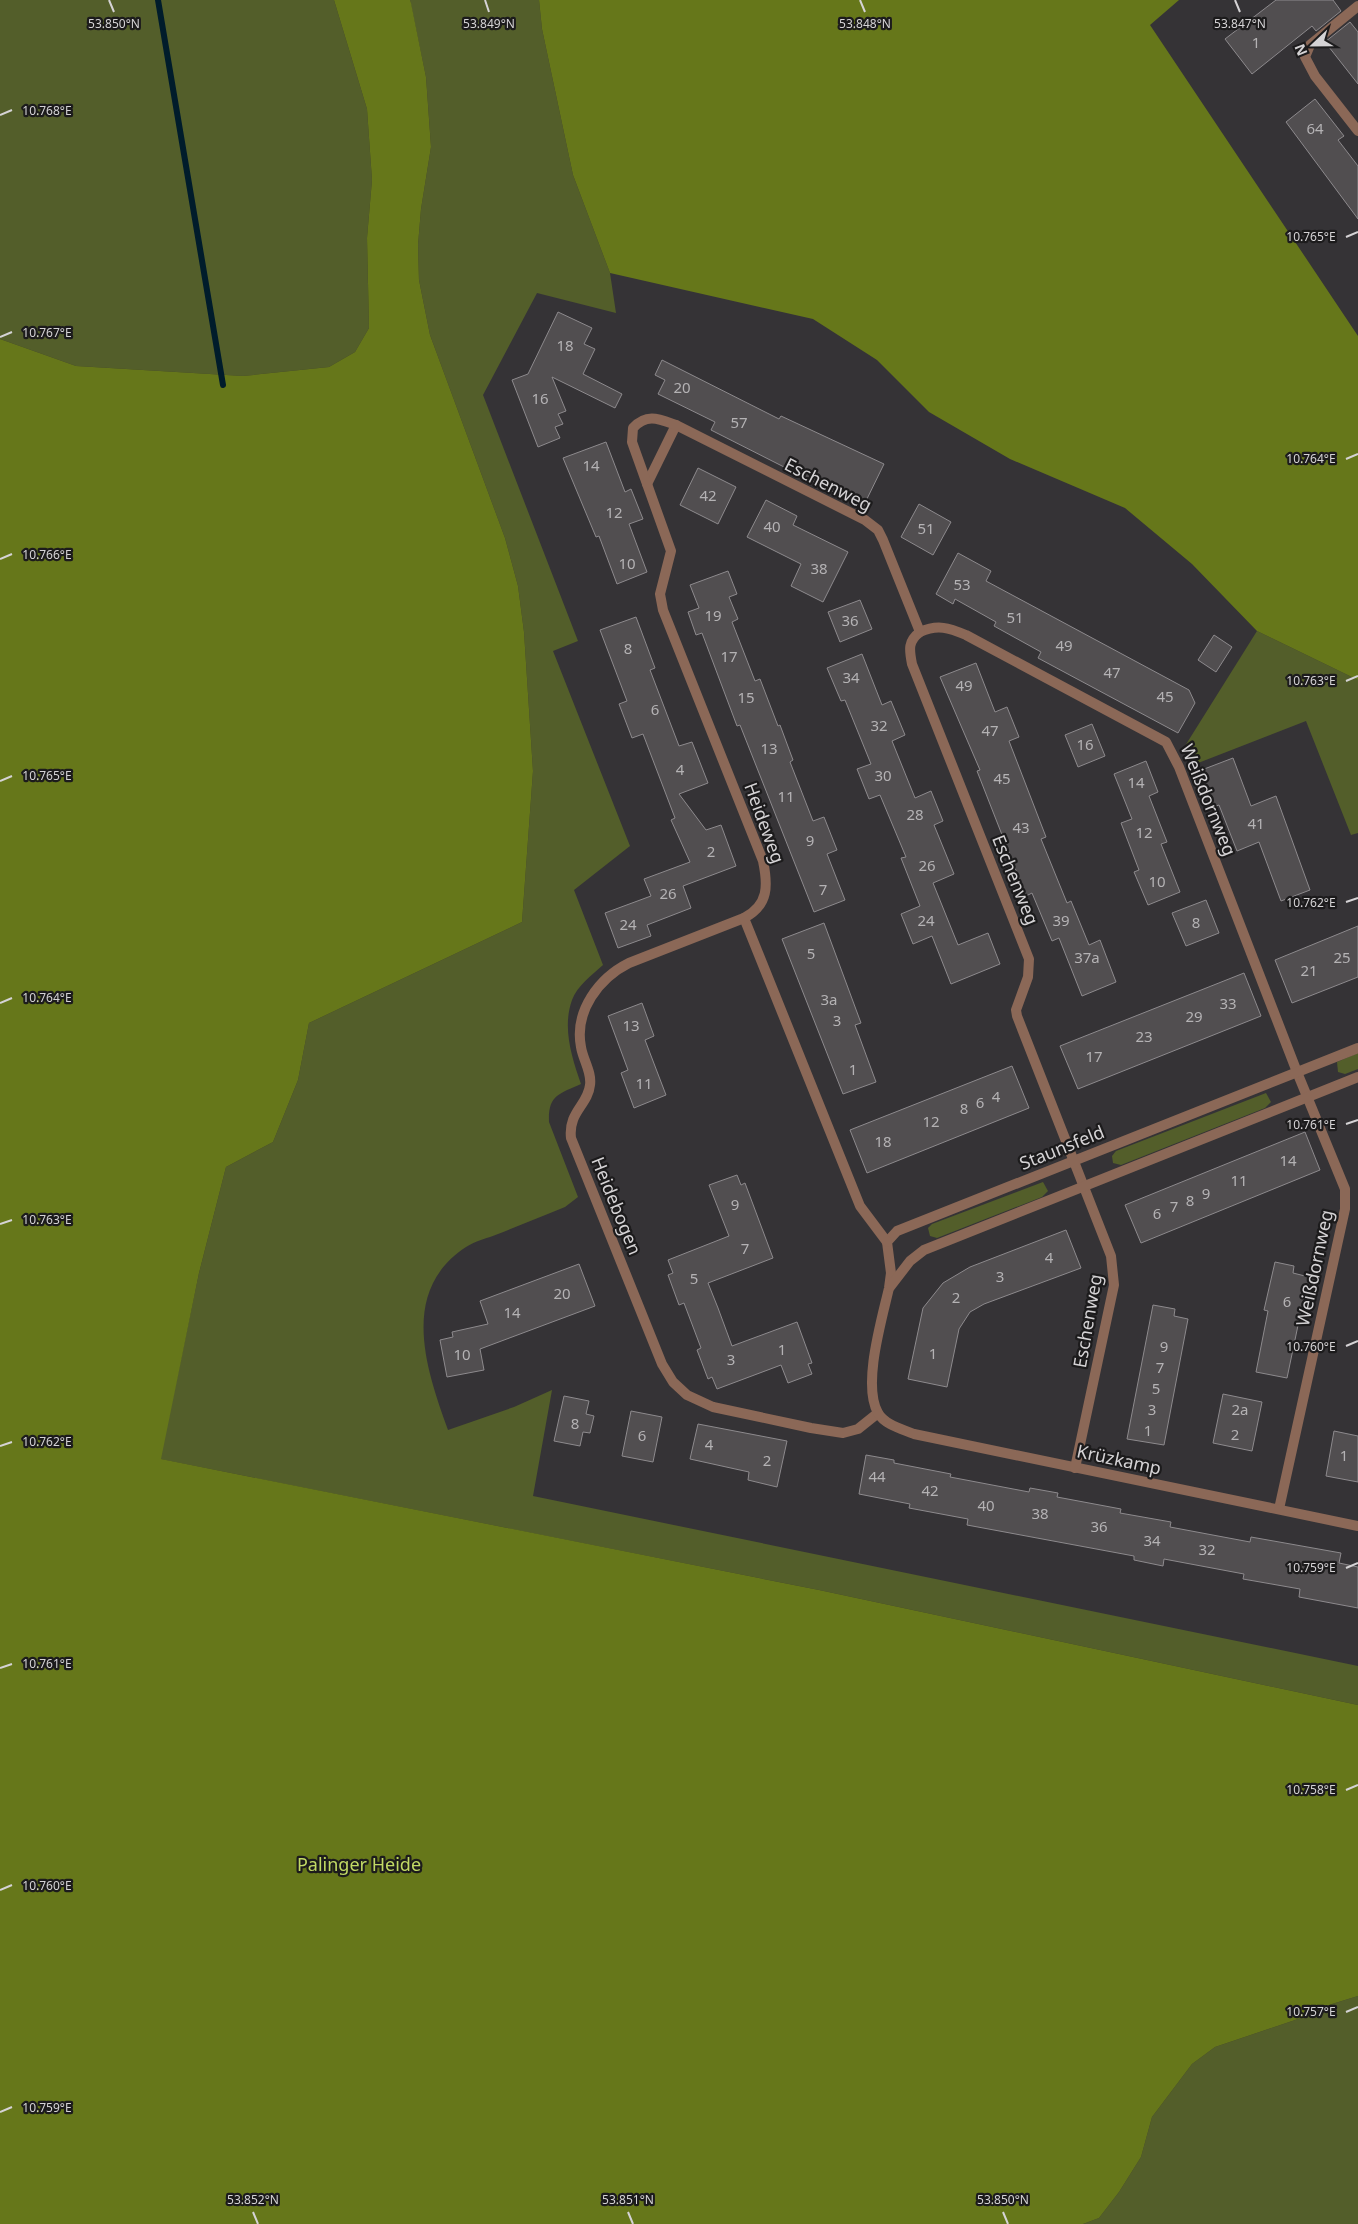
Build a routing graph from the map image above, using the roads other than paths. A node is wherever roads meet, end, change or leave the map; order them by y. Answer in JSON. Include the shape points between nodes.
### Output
{"nodes":[{"id":1,"x":1358,"y":6,"type":"edge"},
{"id":2,"x":1358,"y":131,"type":"edge"},
{"id":3,"x":676,"y":426,"type":"junction"},
{"id":4,"x":647,"y":484,"type":"junction"},
{"id":5,"x":920,"y":632,"type":"junction"},
{"id":6,"x":744,"y":918,"type":"junction"},
{"id":7,"x":1358,"y":1048,"type":"edge"},
{"id":8,"x":1297,"y":1072,"type":"junction"},
{"id":9,"x":1358,"y":1076,"type":"edge"},
{"id":10,"x":1307,"y":1097,"type":"junction"},
{"id":11,"x":1074,"y":1161,"type":"junction"},
{"id":12,"x":1084,"y":1186,"type":"junction"},
{"id":13,"x":887,"y":1242,"type":"junction"},
{"id":14,"x":890,"y":1288,"type":"junction"},
{"id":15,"x":878,"y":1413,"type":"junction"},
{"id":16,"x":1075,"y":1468,"type":"junction"},
{"id":17,"x":1280,"y":1509,"type":"junction"},
{"id":18,"x":1358,"y":1526,"type":"edge"}],
"edges":[{"from":1,"to":2,"type":"street","via":[[1310,45],[1305,57]]},
{"from":3,"to":4,"type":"street"},
{"from":3,"to":4,"type":"street","name":"Heideweg","via":[[645,418],[633,428],[633,450]]},
{"from":3,"to":5,"type":"street","name":"Eschenweg","via":[[865,520],[878,530]]},
{"from":4,"to":6,"type":"street","name":"Heideweg","via":[[671,551],[660,594],[663,610],[763,860],[767,880],[764,897],[756,912]]},
{"from":5,"to":8,"type":"street","name":"Weißdornweg","via":[[937,626],[966,635],[1166,742]]},
{"from":5,"to":11,"type":"street","name":"Eschenweg","via":[[911,639],[912,664],[1029,960],[1028,977],[1016,1012]]},
{"from":6,"to":13,"type":"street","via":[[860,1206]]},
{"from":6,"to":15,"type":"street","name":"Heidebogen","via":[[629,963],[605,979],[589,1000],[580,1020],[581,1046],[591,1084],[572,1120],[571,1138],[662,1364],[673,1382],[687,1395],[713,1407],[843,1433],[858,1429]]},
{"from":7,"to":8,"type":"street","name":"Staunsfeld"},
{"from":8,"to":10,"type":"street"},
{"from":8,"to":11,"type":"street","name":"Staunsfeld"},
{"from":9,"to":10,"type":"street"},
{"from":10,"to":12,"type":"street"},
{"from":10,"to":17,"type":"street","name":"Weißdornweg","via":[[1347,1198]]},
{"from":11,"to":12,"type":"street","name":"Eschenweg"},
{"from":11,"to":13,"type":"street","name":"Staunsfeld","via":[[901,1229]]},
{"from":12,"to":14,"type":"street","via":[[924,1250],[910,1261]]},
{"from":12,"to":16,"type":"street","name":"Eschenweg","via":[[1111,1256],[1114,1285]]},
{"from":13,"to":14,"type":"street"},
{"from":14,"to":15,"type":"street","via":[[872,1378],[872,1399]]},
{"from":15,"to":16,"type":"street","name":"Krüzkamp","via":[[896,1427],[914,1434]]},
{"from":16,"to":17,"type":"street","name":"Krüzkamp"},
{"from":17,"to":18,"type":"street","name":"Krüzkamp"}]}
